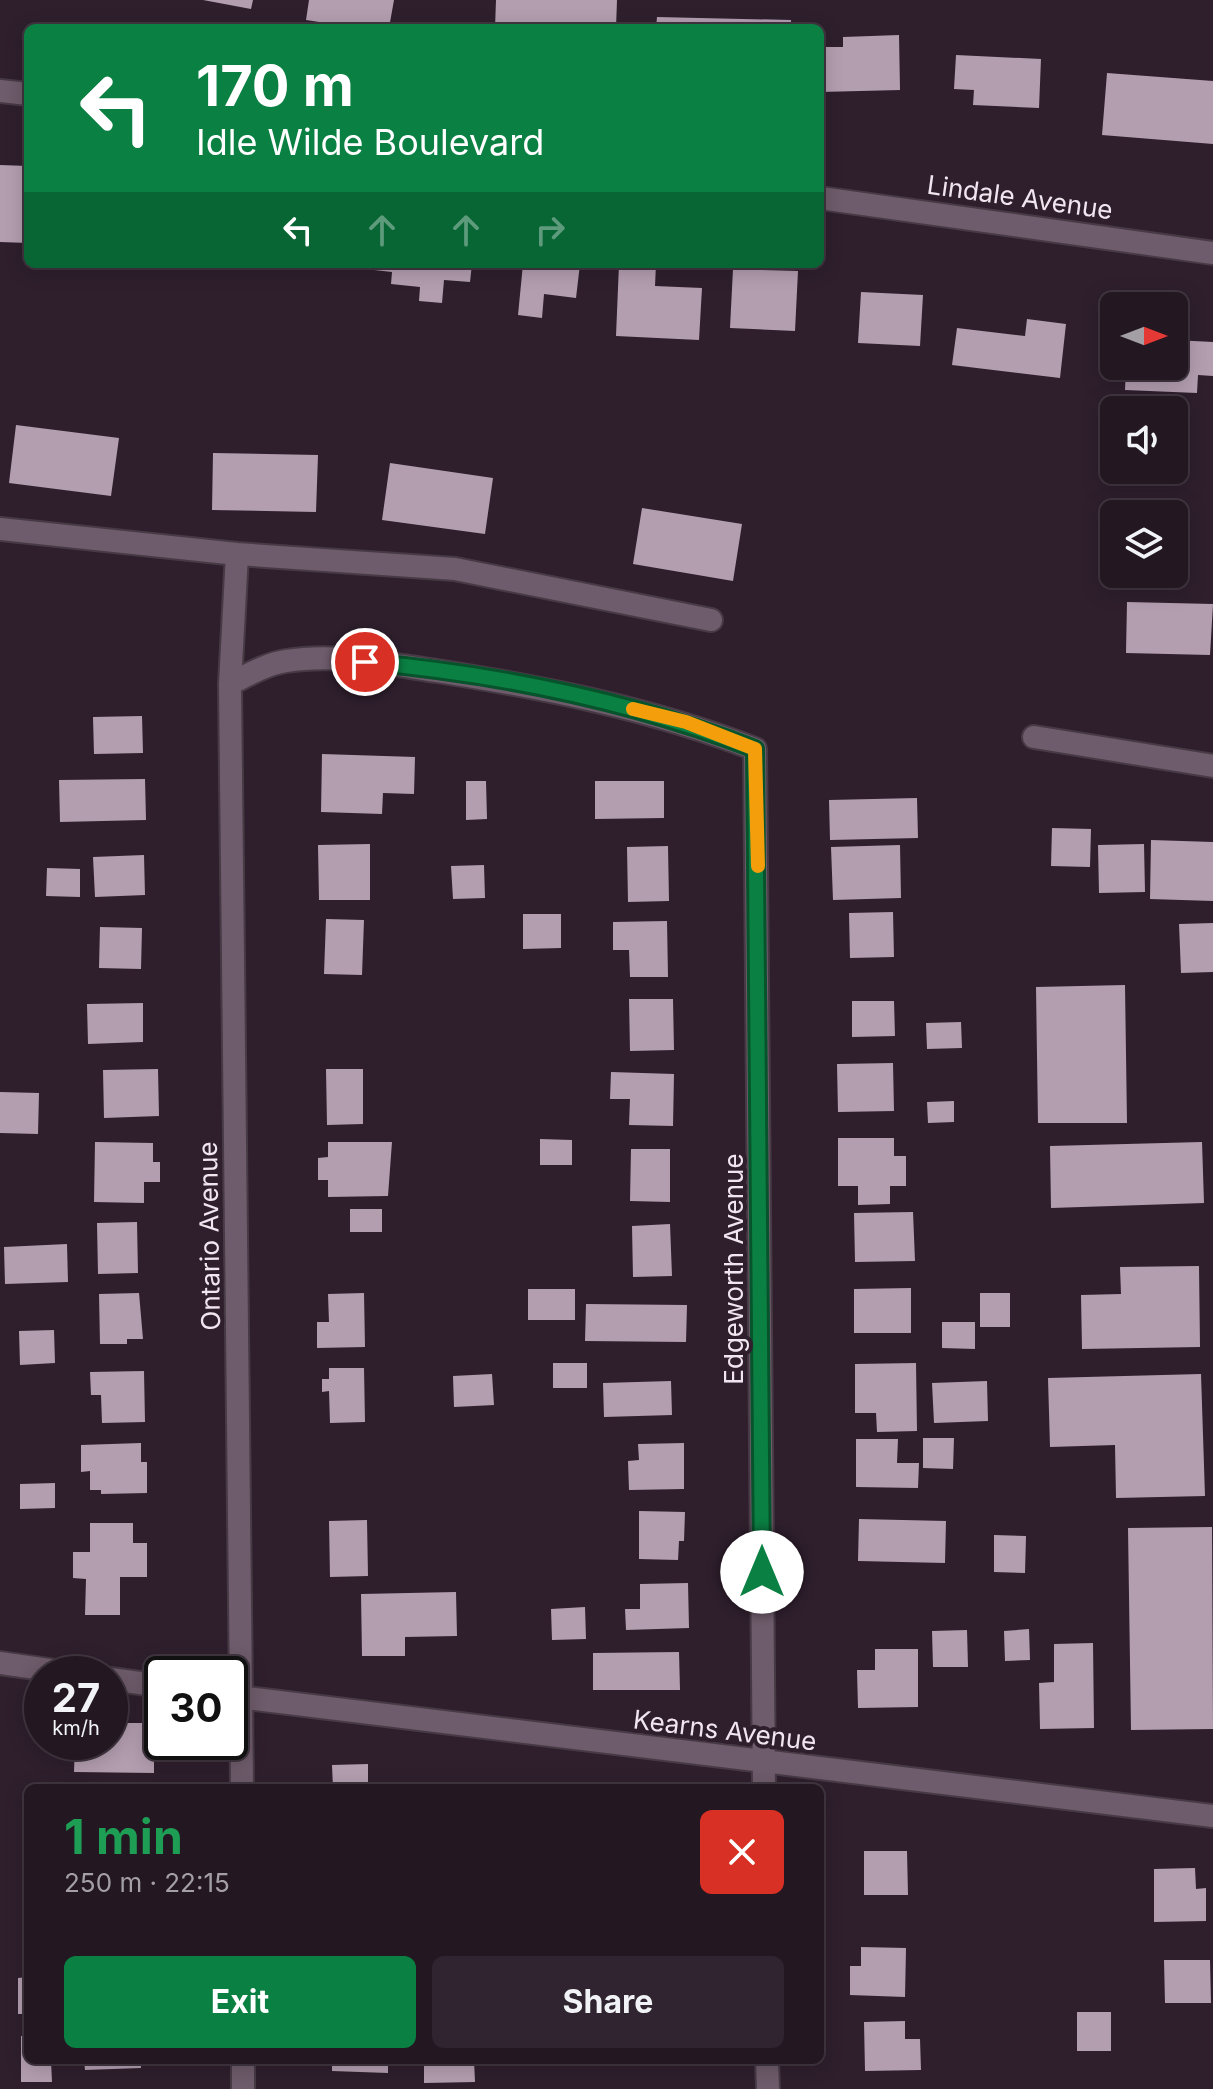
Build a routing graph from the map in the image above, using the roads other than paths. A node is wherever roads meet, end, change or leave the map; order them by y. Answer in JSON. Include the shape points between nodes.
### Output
{"nodes":[{"id":1,"x":0,"y":91,"type":"edge"},
{"id":2,"x":24,"y":94,"type":"edge"},
{"id":3,"x":824,"y":199,"type":"edge"},
{"id":4,"x":1213,"y":253,"type":"edge"},
{"id":5,"x":0,"y":529,"type":"edge"},
{"id":6,"x":237,"y":554,"type":"junction"},
{"id":7,"x":711,"y":620,"type":"dead end"},
{"id":8,"x":230,"y":684,"type":"junction"},
{"id":9,"x":1034,"y":737,"type":"dead end"},
{"id":10,"x":1213,"y":766,"type":"edge"},
{"id":11,"x":236,"y":1656,"type":"edge"},
{"id":12,"x":0,"y":1663,"type":"edge"},
{"id":13,"x":24,"y":1666,"type":"edge"},
{"id":14,"x":248,"y":1699,"type":"edge"},
{"id":15,"x":240,"y":1760,"type":"edge"},
{"id":16,"x":763,"y":1764,"type":"junction"},
{"id":17,"x":242,"y":1784,"type":"edge"},
{"id":18,"x":764,"y":1784,"type":"edge"},
{"id":19,"x":1213,"y":1816,"type":"edge"},
{"id":20,"x":243,"y":2064,"type":"edge"},
{"id":21,"x":767,"y":2064,"type":"edge"},
{"id":22,"x":243,"y":2089,"type":"edge"},
{"id":23,"x":768,"y":2089,"type":"edge"}],
"edges":[{"from":1,"to":2,"type":"street"},
{"from":3,"to":4,"type":"street","name":"Lindale Avenue"},
{"from":5,"to":6,"type":"street"},
{"from":6,"to":7,"type":"street","via":[[455,569]]},
{"from":6,"to":8,"type":"street","name":"Ontario Avenue"},
{"from":8,"to":11,"type":"street","name":"Ontario Avenue"},
{"from":8,"to":16,"type":"street","name":"Edgeworth Avenue","via":[[287,661],[395,665],[547,688],[686,722],[755,749]]},
{"from":9,"to":10,"type":"street"},
{"from":12,"to":13,"type":"street"},
{"from":14,"to":16,"type":"street","name":"Kearns Avenue"},
{"from":15,"to":17,"type":"street","name":"Ontario Avenue"},
{"from":16,"to":18,"type":"street","name":"Edgeworth Avenue"},
{"from":16,"to":19,"type":"street","name":"Kearns Avenue"},
{"from":20,"to":22,"type":"street"},
{"from":21,"to":23,"type":"street"}]}
